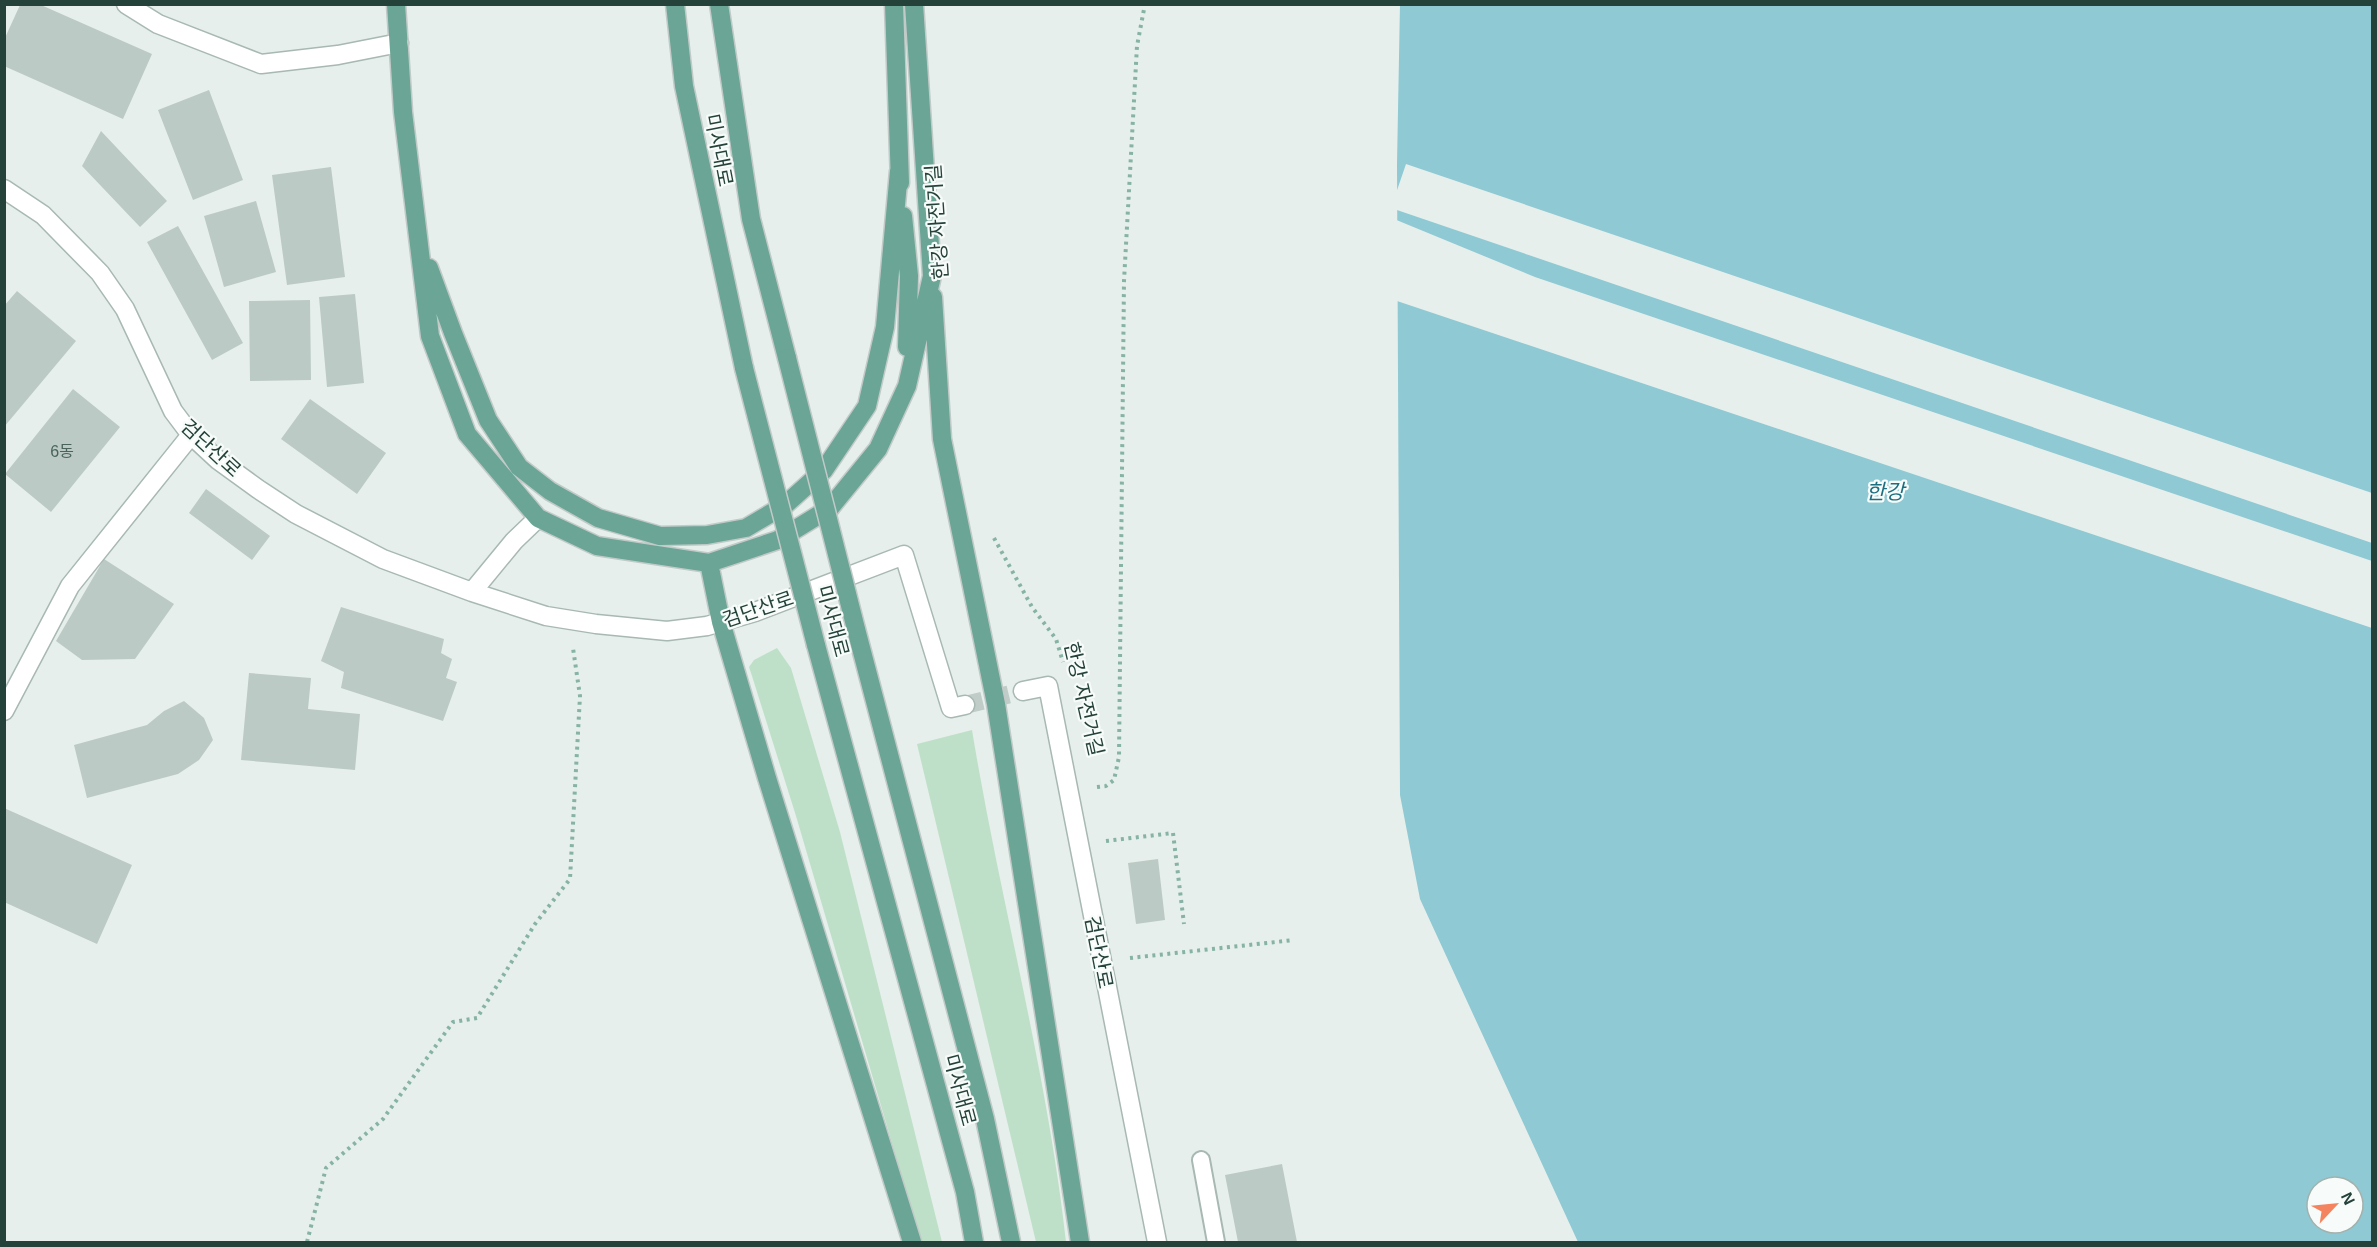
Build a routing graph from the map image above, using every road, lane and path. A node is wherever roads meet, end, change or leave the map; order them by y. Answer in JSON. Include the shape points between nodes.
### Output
{"nodes":[{"id":1,"x":126,"y":4,"type":"edge"},
{"id":2,"x":396,"y":4,"type":"edge"},
{"id":3,"x":675,"y":4,"type":"edge"},
{"id":4,"x":719,"y":4,"type":"edge"},
{"id":5,"x":894,"y":4,"type":"edge"},
{"id":6,"x":914,"y":4,"type":"edge"},
{"id":7,"x":1145,"y":4,"type":"edge"},
{"id":8,"x":399,"y":44,"type":"junction"},
{"id":9,"x":899,"y":171,"type":"junction"},
{"id":10,"x":4,"y":189,"type":"edge"},
{"id":11,"x":418,"y":235,"type":"junction"},
{"id":12,"x":932,"y":276,"type":"junction"},
{"id":13,"x":907,"y":386,"type":"junction"},
{"id":14,"x":191,"y":435,"type":"junction"},
{"id":15,"x":537,"y":518,"type":"junction"},
{"id":16,"x":990,"y":528,"type":"dead end"},
{"id":17,"x":709,"y":563,"type":"junction"},
{"id":18,"x":472,"y":592,"type":"junction"},
{"id":19,"x":721,"y":622,"type":"junction"},
{"id":20,"x":572,"y":646,"type":"dead end"},
{"id":21,"x":1063,"y":664,"type":"dead end"},
{"id":22,"x":1023,"y":692,"type":"tunnel mouth"},
{"id":23,"x":965,"y":705,"type":"dead end"},
{"id":24,"x":4,"y":711,"type":"edge"},
{"id":25,"x":1090,"y":784,"type":"dead end"},
{"id":26,"x":1100,"y":842,"type":"dead end"},
{"id":27,"x":1184,"y":924,"type":"dead end"},
{"id":28,"x":1294,"y":940,"type":"dead end"},
{"id":29,"x":1120,"y":959,"type":"dead end"},
{"id":30,"x":1201,"y":1160,"type":"dead end"},
{"id":31,"x":307,"y":1242,"type":"edge"},
{"id":32,"x":912,"y":1242,"type":"edge"},
{"id":33,"x":974,"y":1242,"type":"edge"},
{"id":34,"x":1011,"y":1242,"type":"edge"},
{"id":35,"x":1080,"y":1242,"type":"edge"},
{"id":36,"x":1157,"y":1242,"type":"edge"},
{"id":37,"x":1216,"y":1242,"type":"edge"}],
"edges":[{"from":1,"to":8,"type":"street","via":[[158,24],[261,64]]},
{"from":2,"to":8,"type":"main road"},
{"from":3,"to":33,"type":"main road","name":"미사대로","bridge":true,"via":[[684,86],[744,368],[962,1181]]},
{"from":4,"to":34,"type":"main road","name":"미사대로","bridge":true,"via":[[751,219],[985,1119]]},
{"from":5,"to":9,"type":"main road"},
{"from":6,"to":12,"type":"main road"},
{"from":7,"to":25,"type":"path","name":"한강 자전거길","via":[[1137,46],[1124,281],[1119,757],[1110,784],[1102,788]]},
{"from":8,"to":11,"type":"main road"},
{"from":9,"to":11,"type":"main road","via":[[885,327],[867,406],[824,470],[785,505],[746,528],[707,535],[660,536],[598,518],[550,491],[519,467],[488,420]]},
{"from":9,"to":13,"type":"main road","via":[[909,276]]},
{"from":10,"to":14,"type":"street","name":"검단산로","via":[[43,215],[100,273],[125,309],[173,411]]},
{"from":11,"to":15,"type":"main road","via":[[430,336],[467,434]]},
{"from":12,"to":13,"type":"main road"},
{"from":12,"to":35,"type":"main road","via":[[942,439],[996,704]]},
{"from":13,"to":17,"type":"main road","via":[[878,449],[830,508],[778,540]]},
{"from":14,"to":18,"type":"street","name":"검단산로","via":[[218,460],[296,514],[383,559]]},
{"from":14,"to":24,"type":"street","via":[[70,586]]},
{"from":15,"to":17,"type":"main road","via":[[597,546]]},
{"from":15,"to":18,"type":"street"},
{"from":16,"to":21,"type":"path","name":"한강 자전거길","via":[[1017,583],[1056,639]]},
{"from":17,"to":19,"type":"main road"},
{"from":18,"to":19,"type":"street","name":"검단산로","via":[[546,616],[596,624],[668,631]]},
{"from":19,"to":23,"type":"street","name":"검단산로","via":[[904,555],[951,708]]},
{"from":19,"to":32,"type":"main road"},
{"from":20,"to":31,"type":"path","via":[[580,696],[570,879],[535,924],[477,1018],[453,1022],[383,1119],[326,1168]]},
{"from":22,"to":36,"type":"street","name":"검단산로","via":[[1048,686]]},
{"from":26,"to":27,"type":"path","via":[[1173,833]]},
{"from":28,"to":29,"type":"path"},
{"from":30,"to":37,"type":"lane"}]}
